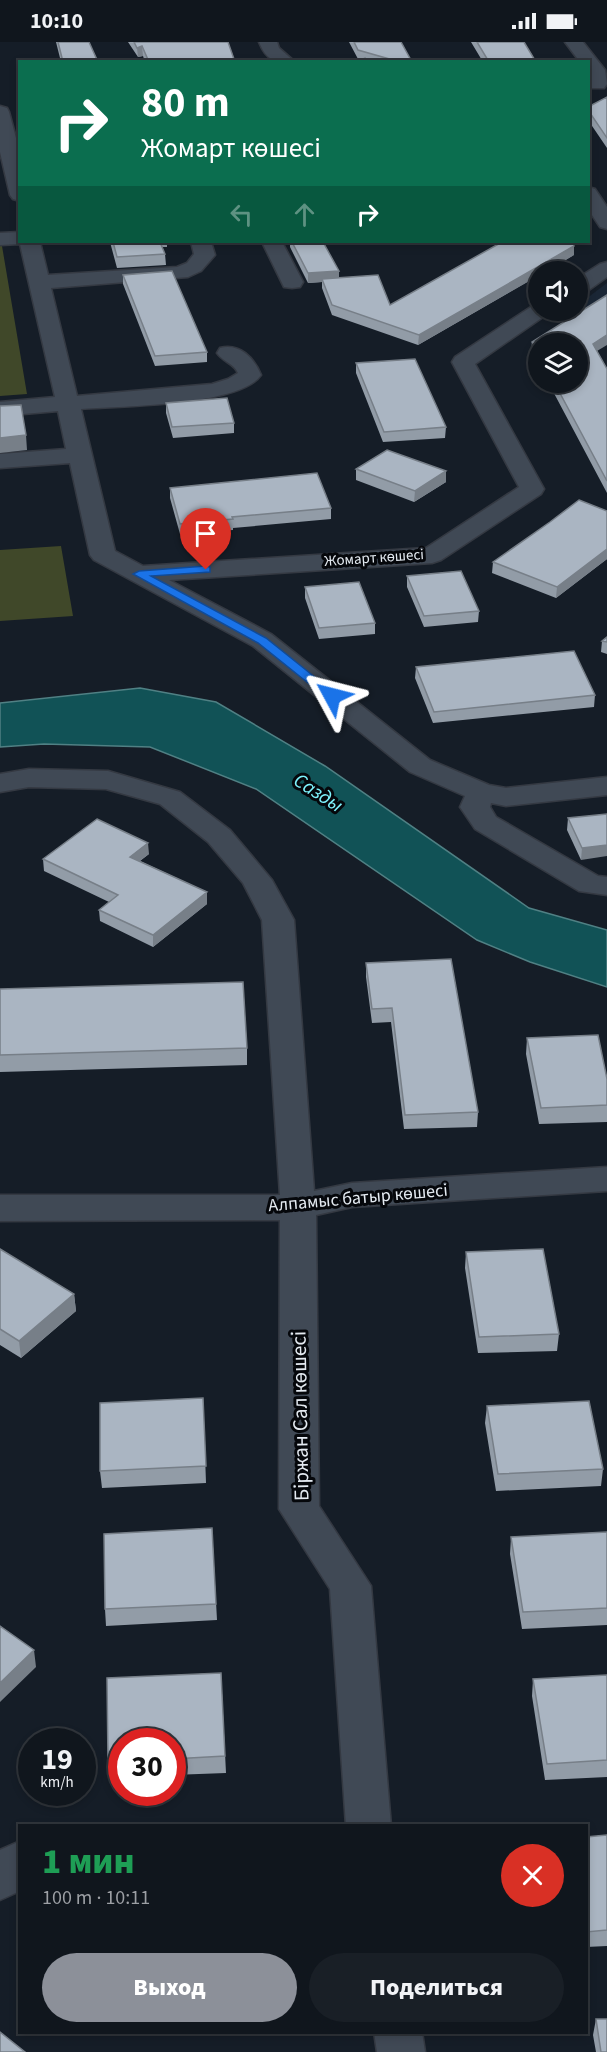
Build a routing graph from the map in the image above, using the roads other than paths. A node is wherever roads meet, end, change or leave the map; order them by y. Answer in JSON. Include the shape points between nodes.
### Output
{"nodes":[{"id":1,"x":268,"y":42,"type":"edge"},
{"id":2,"x":574,"y":42,"type":"edge"},
{"id":3,"x":292,"y":58,"type":"edge"},
{"id":4,"x":588,"y":60,"type":"edge"},
{"id":5,"x":590,"y":62,"type":"edge"},
{"id":6,"x":598,"y":84,"type":"dead end"},
{"id":7,"x":0,"y":112,"type":"edge"},
{"id":8,"x":18,"y":187,"type":"edge"},
{"id":9,"x":590,"y":196,"type":"edge"},
{"id":10,"x":607,"y":223,"type":"edge"},
{"id":11,"x":18,"y":238,"type":"edge"},
{"id":12,"x":0,"y":239,"type":"edge"},
{"id":13,"x":30,"y":243,"type":"edge"},
{"id":14,"x":201,"y":243,"type":"edge"},
{"id":15,"x":272,"y":243,"type":"edge"},
{"id":16,"x":607,"y":268,"type":"edge"},
{"id":17,"x":588,"y":280,"type":"edge"},
{"id":18,"x":40,"y":282,"type":"junction"},
{"id":19,"x":292,"y":282,"type":"dead end"},
{"id":20,"x":528,"y":319,"type":"edge"},
{"id":21,"x":228,"y":353,"type":"dead end"},
{"id":22,"x":68,"y":404,"type":"junction"},
{"id":23,"x":0,"y":409,"type":"edge"},
{"id":24,"x":80,"y":455,"type":"junction"},
{"id":25,"x":0,"y":461,"type":"edge"},
{"id":26,"x":139,"y":574,"type":"junction"},
{"id":27,"x":0,"y":783,"type":"edge"},
{"id":28,"x":607,"y":786,"type":"edge"},
{"id":29,"x":493,"y":794,"type":"junction"},
{"id":30,"x":607,"y":886,"type":"edge"},
{"id":31,"x":607,"y":1179,"type":"edge"},
{"id":32,"x":298,"y":1207,"type":"junction"},
{"id":33,"x":0,"y":1208,"type":"edge"},
{"id":34,"x":369,"y":1824,"type":"edge"},
{"id":35,"x":18,"y":1863,"type":"edge"},
{"id":36,"x":0,"y":1879,"type":"edge"},
{"id":37,"x":398,"y":2034,"type":"edge"},
{"id":38,"x":401,"y":2052,"type":"edge"}],
"edges":[{"from":1,"to":3,"type":"street","via":[[272,50]]},
{"from":2,"to":4,"type":"street"},
{"from":5,"to":6,"type":"street"},
{"from":7,"to":8,"type":"street"},
{"from":9,"to":10,"type":"street"},
{"from":11,"to":12,"type":"street"},
{"from":13,"to":18,"type":"street"},
{"from":14,"to":18,"type":"street","via":[[205,255],[181,273]]},
{"from":15,"to":19,"type":"street"},
{"from":16,"to":17,"type":"street"},
{"from":18,"to":22,"type":"street"},
{"from":20,"to":26,"type":"street","name":"Жомарт көшесі","via":[[463,362],[532,489],[432,555]]},
{"from":21,"to":22,"type":"street","via":[[244,363],[250,375],[236,384],[214,391]]},
{"from":22,"to":23,"type":"street"},
{"from":22,"to":24,"type":"street"},
{"from":24,"to":25,"type":"street"},
{"from":24,"to":26,"type":"street","via":[[104,555]]},
{"from":26,"to":29,"type":"street","via":[[262,640],[420,766]]},
{"from":27,"to":32,"type":"street","name":"Біржан Сал көшесі","via":[[29,778],[108,780],[170,798],[219,836],[257,880],[278,920]]},
{"from":28,"to":29,"type":"street"},
{"from":29,"to":30,"type":"street","via":[[475,807],[485,823],[590,884]]},
{"from":31,"to":32,"type":"street","name":"Алпамыс батыр көшесі","via":[[352,1195]]},
{"from":32,"to":33,"type":"street","name":"Алпамыс батыр көшесі"},
{"from":32,"to":34,"type":"street","name":"Біржан Сал көшесі","via":[[299,1509],[350,1586]]},
{"from":35,"to":36,"type":"street"},
{"from":37,"to":38,"type":"street"}]}
